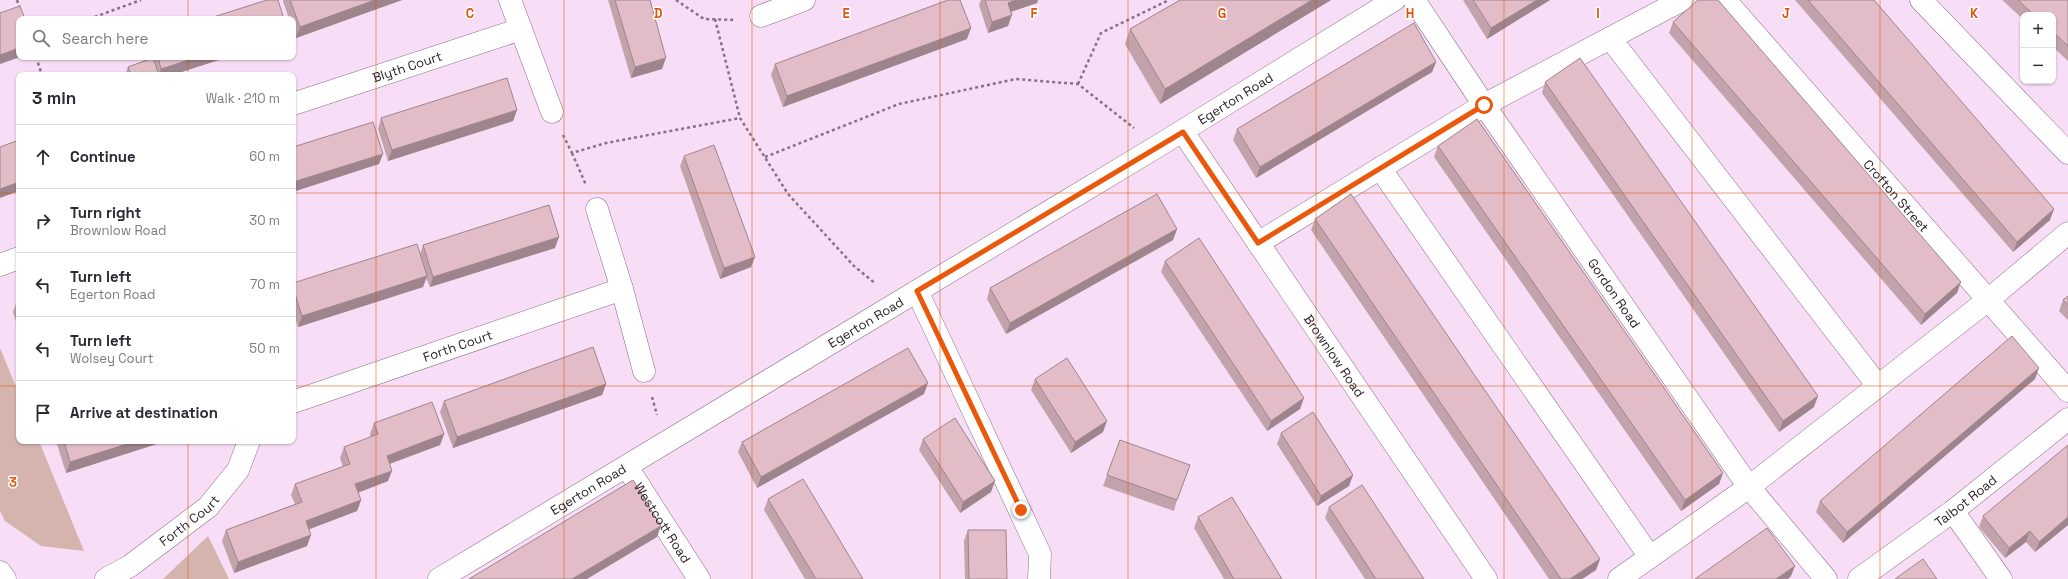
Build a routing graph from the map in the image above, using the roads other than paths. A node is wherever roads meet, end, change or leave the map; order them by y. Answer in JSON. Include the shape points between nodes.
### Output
{"nodes":[{"id":1,"x":510,"y":0,"type":"edge"},
{"id":2,"x":804,"y":0,"type":"edge"},
{"id":3,"x":1394,"y":0,"type":"edge"},
{"id":4,"x":1414,"y":0,"type":"edge"},
{"id":5,"x":1682,"y":0,"type":"edge"},
{"id":6,"x":1725,"y":0,"type":"edge"},
{"id":7,"x":1922,"y":0,"type":"edge"},
{"id":8,"x":761,"y":16,"type":"road end"},
{"id":9,"x":521,"y":29,"type":"junction"},
{"id":10,"x":1610,"y":38,"type":"junction"},
{"id":11,"x":296,"y":103,"type":"edge"},
{"id":12,"x":1484,"y":105,"type":"junction"},
{"id":13,"x":552,"y":112,"type":"road end"},
{"id":14,"x":1183,"y":132,"type":"junction"},
{"id":15,"x":2068,"y":153,"type":"edge"},
{"id":16,"x":1380,"y":168,"type":"junction"},
{"id":17,"x":597,"y":209,"type":"road end"},
{"id":18,"x":2068,"y":233,"type":"edge"},
{"id":19,"x":1258,"y":243,"type":"junction"},
{"id":20,"x":16,"y":259,"type":"edge"},
{"id":21,"x":0,"y":265,"type":"edge"},
{"id":22,"x":622,"y":289,"type":"junction"},
{"id":23,"x":908,"y":297,"type":"junction"},
{"id":24,"x":1988,"y":300,"type":"junction"},
{"id":25,"x":644,"y":371,"type":"road end"},
{"id":26,"x":1878,"y":386,"type":"junction"},
{"id":27,"x":2068,"y":391,"type":"edge"},
{"id":28,"x":296,"y":401,"type":"edge"},
{"id":29,"x":2068,"y":419,"type":"edge"},
{"id":30,"x":248,"y":444,"type":"edge"},
{"id":31,"x":627,"y":467,"type":"junction"},
{"id":32,"x":1748,"y":487,"type":"junction"},
{"id":33,"x":1953,"y":511,"type":"junction"},
{"id":34,"x":1650,"y":557,"type":"junction"},
{"id":35,"x":0,"y":572,"type":"edge"},
{"id":36,"x":5,"y":579,"type":"edge"},
{"id":37,"x":106,"y":579,"type":"edge"},
{"id":38,"x":439,"y":579,"type":"edge"},
{"id":39,"x":699,"y":579,"type":"edge"},
{"id":40,"x":1039,"y":579,"type":"edge"},
{"id":41,"x":1486,"y":579,"type":"edge"},
{"id":42,"x":1618,"y":579,"type":"edge"},
{"id":43,"x":1826,"y":579,"type":"edge"},
{"id":44,"x":1859,"y":579,"type":"edge"},
{"id":45,"x":2001,"y":579,"type":"edge"}],
"edges":[{"from":1,"to":9,"type":"street"},
{"from":2,"to":8,"type":"street"},
{"from":3,"to":14,"type":"street","name":"Egerton Road"},
{"from":4,"to":12,"type":"street","name":"Gordon Road"},
{"from":5,"to":10,"type":"street"},
{"from":6,"to":24,"type":"street","name":"Crofton Street"},
{"from":7,"to":15,"type":"street"},
{"from":9,"to":11,"type":"street","name":"Blyth Court"},
{"from":9,"to":13,"type":"street"},
{"from":10,"to":12,"type":"street"},
{"from":10,"to":26,"type":"street"},
{"from":12,"to":16,"type":"street"},
{"from":12,"to":32,"type":"street","name":"Gordon Road"},
{"from":14,"to":19,"type":"street","name":"Brownlow Road"},
{"from":14,"to":23,"type":"street","name":"Egerton Road"},
{"from":16,"to":19,"type":"street"},
{"from":16,"to":34,"type":"street"},
{"from":17,"to":22,"type":"street"},
{"from":18,"to":24,"type":"street"},
{"from":19,"to":41,"type":"street","name":"Brownlow Road"},
{"from":20,"to":21,"type":"street"},
{"from":22,"to":25,"type":"street"},
{"from":22,"to":28,"type":"street","name":"Forth Court"},
{"from":23,"to":31,"type":"street","name":"Egerton Road"},
{"from":23,"to":40,"type":"street","via":[[1040,554]]},
{"from":24,"to":26,"type":"street"},
{"from":24,"to":27,"type":"street","name":"Crofton Street"},
{"from":26,"to":32,"type":"street"},
{"from":29,"to":33,"type":"street","name":"Talbot Road"},
{"from":30,"to":37,"type":"street","name":"Forth Court","via":[[238,470],[208,507],[130,566]]},
{"from":31,"to":38,"type":"street","name":"Egerton Road"},
{"from":31,"to":39,"type":"street","name":"Westcott Road"},
{"from":32,"to":34,"type":"street"},
{"from":32,"to":43,"type":"street","name":"Gordon Road"},
{"from":33,"to":44,"type":"street","name":"Talbot Road"},
{"from":33,"to":45,"type":"street"},
{"from":34,"to":42,"type":"street"},
{"from":35,"to":36,"type":"street"}]}
